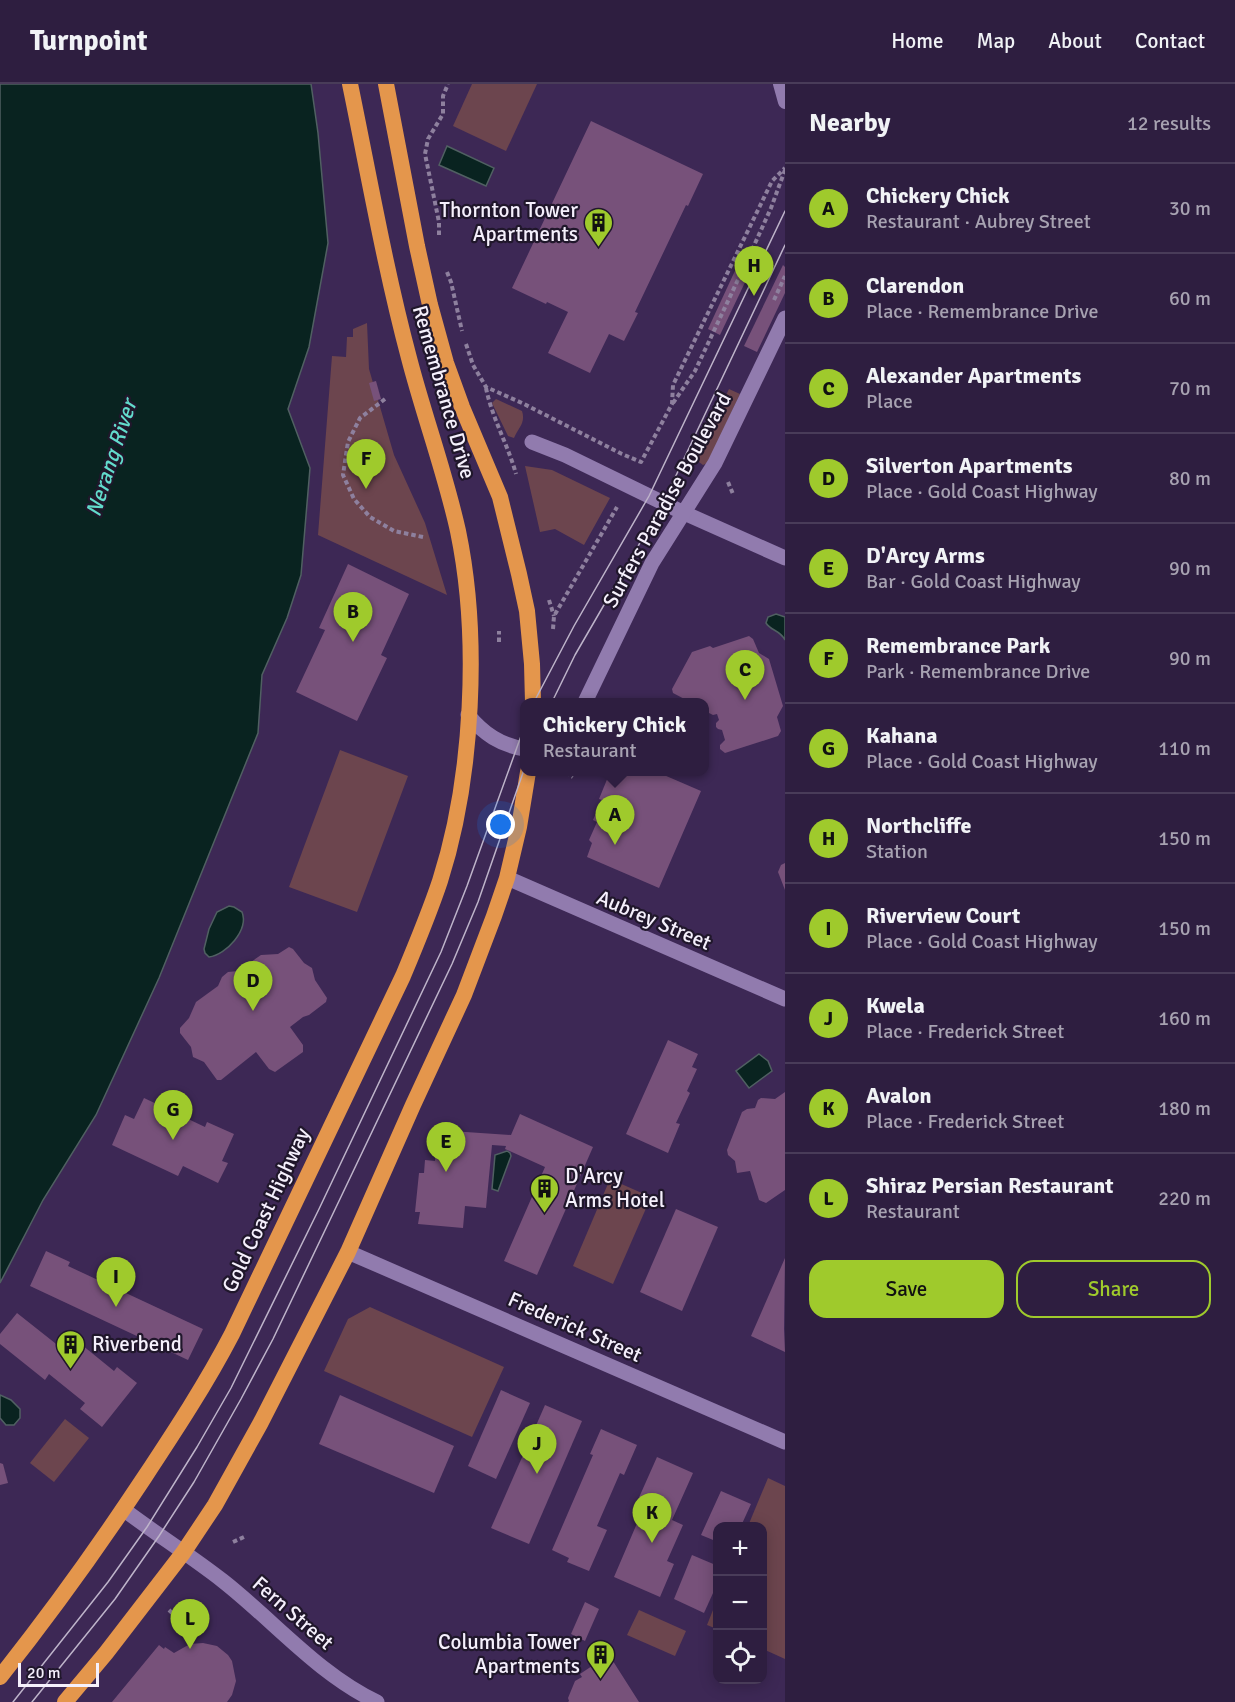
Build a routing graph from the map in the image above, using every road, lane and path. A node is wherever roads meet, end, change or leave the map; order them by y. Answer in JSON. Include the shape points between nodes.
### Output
{"nodes":[{"id":1,"x":350,"y":84,"type":"edge"},
{"id":2,"x":386,"y":84,"type":"edge"},
{"id":3,"x":448,"y":84,"type":"edge"},
{"id":4,"x":780,"y":84,"type":"edge"},
{"id":5,"x":785,"y":102,"type":"edge"},
{"id":6,"x":785,"y":168,"type":"edge"},
{"id":7,"x":439,"y":241,"type":"dead end"},
{"id":8,"x":444,"y":264,"type":"dead end"},
{"id":9,"x":785,"y":318,"type":"edge"},
{"id":10,"x":385,"y":399,"type":"dead end"},
{"id":11,"x":672,"y":404,"type":"junction"},
{"id":12,"x":532,"y":442,"type":"dead end"},
{"id":13,"x":618,"y":507,"type":"dead end"},
{"id":14,"x":684,"y":513,"type":"junction"},
{"id":15,"x":423,"y":537,"type":"dead end"},
{"id":16,"x":785,"y":558,"type":"edge"},
{"id":17,"x":553,"y":629,"type":"dead end"},
{"id":18,"x":500,"y":631,"type":"dead end"},
{"id":19,"x":499,"y":642,"type":"dead end"},
{"id":20,"x":533,"y":698,"type":"edge"},
{"id":21,"x":587,"y":698,"type":"edge"},
{"id":22,"x":468,"y":715,"type":"junction"},
{"id":23,"x":520,"y":748,"type":"edge"},
{"id":24,"x":529,"y":776,"type":"edge"},
{"id":25,"x":507,"y":878,"type":"junction"},
{"id":26,"x":785,"y":999,"type":"edge"},
{"id":27,"x":348,"y":1252,"type":"junction"},
{"id":28,"x":785,"y":1442,"type":"edge"},
{"id":29,"x":123,"y":1509,"type":"junction"},
{"id":30,"x":244,"y":1537,"type":"dead end"},
{"id":31,"x":233,"y":1542,"type":"dead end"},
{"id":32,"x":183,"y":1553,"type":"junction"},
{"id":33,"x":189,"y":1606,"type":"dead end"},
{"id":34,"x":169,"y":1610,"type":"dead end"},
{"id":35,"x":0,"y":1677,"type":"edge"},
{"id":36,"x":65,"y":1702,"type":"edge"},
{"id":37,"x":377,"y":1702,"type":"edge"}],
"edges":[{"from":1,"to":22,"type":"highway","name":"Remembrance Drive","via":[[397,310],[458,533],[468,595]]},
{"from":2,"to":20,"type":"highway","name":"Remembrance Drive","via":[[430,305],[454,385],[500,496],[519,574],[527,612]]},
{"from":3,"to":7,"type":"path","via":[[443,114],[428,140],[425,154],[440,222]]},
{"from":4,"to":5,"type":"lane"},
{"from":6,"to":11,"type":"path","via":[[766,219],[700,361]]},
{"from":6,"to":11,"type":"path","via":[[772,181],[673,385]]},
{"from":8,"to":11,"type":"path","via":[[473,365],[486,387],[641,462]]},
{"from":9,"to":14,"type":"street","name":"Surfers Paradise Boulevard","via":[[715,463]]},
{"from":10,"to":15,"type":"path","via":[[360,418],[348,442],[343,475],[354,499],[370,517],[394,531]]},
{"from":12,"to":14,"type":"street"},
{"from":13,"to":17,"type":"path","via":[[554,616]]},
{"from":14,"to":16,"type":"street"},
{"from":14,"to":21,"type":"street","name":"Surfers Paradise Boulevard","via":[[652,563]]},
{"from":18,"to":19,"type":"path"},
{"from":22,"to":23,"type":"street","via":[[495,740]]},
{"from":22,"to":29,"type":"highway","name":"Gold Coast Highway","via":[[464,771],[443,868],[403,976],[232,1334],[208,1379]]},
{"from":24,"to":25,"type":"highway"},
{"from":25,"to":26,"type":"street","name":"Aubrey Street"},
{"from":25,"to":27,"type":"highway","via":[[464,995]]},
{"from":27,"to":28,"type":"street","name":"Frederick Street"},
{"from":27,"to":32,"type":"highway","via":[[260,1425]]},
{"from":29,"to":32,"type":"street","name":"Fern Street"},
{"from":29,"to":35,"type":"highway","name":"Gold Coast Highway"},
{"from":30,"to":31,"type":"path"},
{"from":32,"to":36,"type":"highway"},
{"from":32,"to":37,"type":"street","name":"Fern Street","via":[[324,1668]]},
{"from":33,"to":34,"type":"path","via":[[179,1620]]}]}
